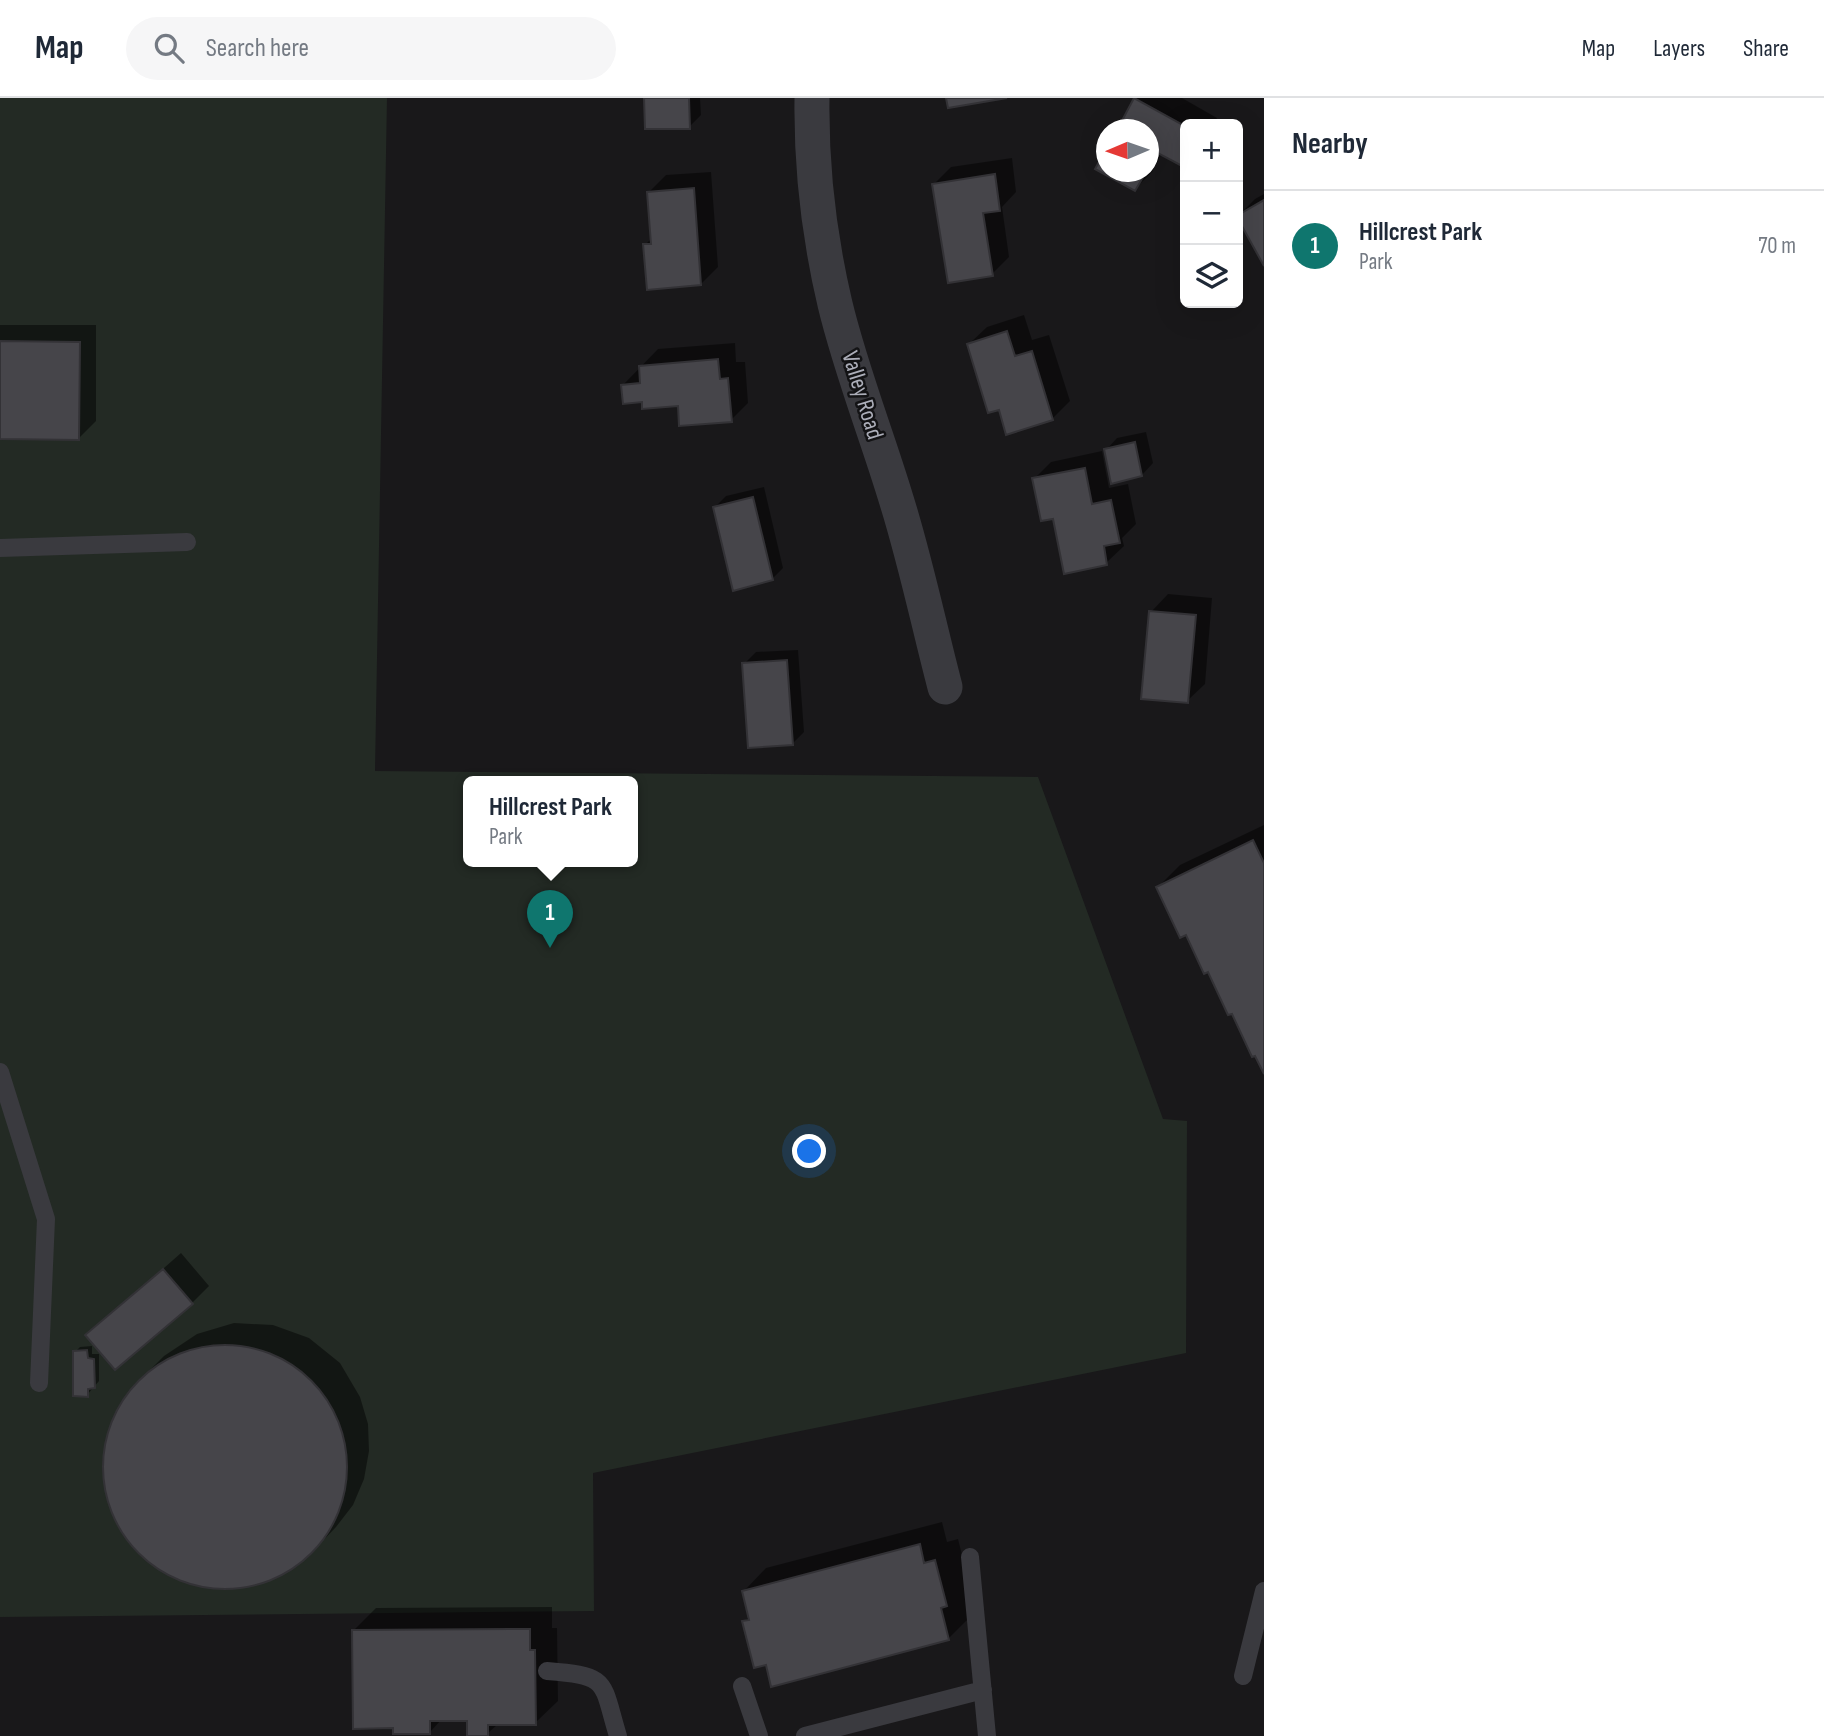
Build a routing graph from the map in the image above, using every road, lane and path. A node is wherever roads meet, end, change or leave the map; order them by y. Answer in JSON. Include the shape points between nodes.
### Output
{"nodes":[{"id":1,"x":812,"y":98,"type":"edge"},
{"id":2,"x":187,"y":542,"type":"dead end"},
{"id":3,"x":0,"y":548,"type":"edge"},
{"id":4,"x":945,"y":687,"type":"dead end"},
{"id":5,"x":0,"y":1072,"type":"edge"},
{"id":6,"x":39,"y":1383,"type":"dead end"},
{"id":7,"x":970,"y":1557,"type":"dead end"},
{"id":8,"x":1264,"y":1591,"type":"edge"},
{"id":9,"x":547,"y":1671,"type":"dead end"},
{"id":10,"x":1243,"y":1676,"type":"dead end"},
{"id":11,"x":742,"y":1686,"type":"dead end"},
{"id":12,"x":983,"y":1690,"type":"junction"},
{"id":13,"x":618,"y":1736,"type":"edge"},
{"id":14,"x":758,"y":1736,"type":"edge"},
{"id":15,"x":806,"y":1736,"type":"edge"},
{"id":16,"x":987,"y":1736,"type":"edge"}],
"edges":[{"from":1,"to":4,"type":"street","name":"Valley Road","via":[[812,166],[836,305],[898,502]]},
{"from":2,"to":3,"type":"lane"},
{"from":5,"to":6,"type":"lane","via":[[46,1219]]},
{"from":7,"to":12,"type":"lane"},
{"from":8,"to":10,"type":"lane"},
{"from":9,"to":13,"type":"lane","via":[[590,1676],[603,1684]]},
{"from":11,"to":14,"type":"lane"},
{"from":12,"to":15,"type":"lane"},
{"from":12,"to":16,"type":"lane"}]}
